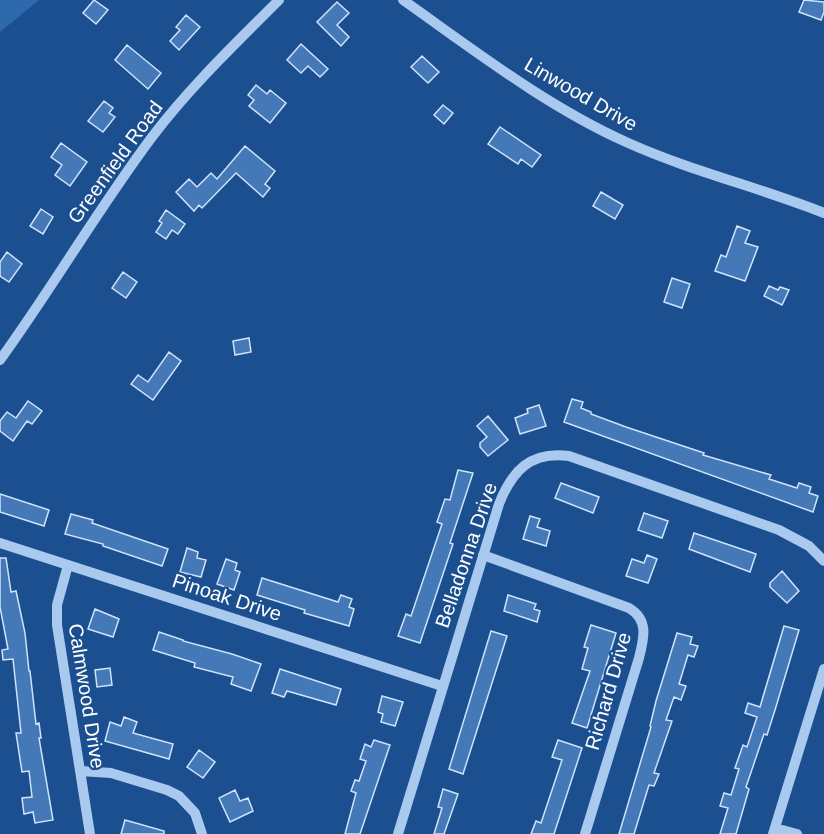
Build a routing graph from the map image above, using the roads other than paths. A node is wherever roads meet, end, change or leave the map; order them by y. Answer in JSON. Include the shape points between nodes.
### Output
{"nodes":[{"id":1,"x":279,"y":0,"type":"edge"},
{"id":2,"x":403,"y":0,"type":"edge"},
{"id":3,"x":824,"y":213,"type":"edge"},
{"id":4,"x":0,"y":360,"type":"edge"},
{"id":5,"x":0,"y":543,"type":"edge"},
{"id":6,"x":483,"y":555,"type":"junction"},
{"id":7,"x":824,"y":561,"type":"edge"},
{"id":8,"x":68,"y":565,"type":"junction"},
{"id":9,"x":824,"y":669,"type":"edge"},
{"id":10,"x":442,"y":686,"type":"junction"},
{"id":11,"x":81,"y":771,"type":"junction"},
{"id":12,"x":774,"y":831,"type":"edge"},
{"id":13,"x":90,"y":834,"type":"edge"},
{"id":14,"x":202,"y":834,"type":"edge"},
{"id":15,"x":398,"y":834,"type":"edge"},
{"id":16,"x":585,"y":834,"type":"edge"},
{"id":17,"x":798,"y":834,"type":"edge"}],
"edges":[{"from":1,"to":4,"type":"street","name":"Greenfield Road","via":[[153,136]]},
{"from":2,"to":3,"type":"street","name":"Linwood Drive","via":[[534,90],[606,133],[659,156]]},
{"from":5,"to":8,"type":"street","name":"Pinoak Drive"},
{"from":6,"to":7,"type":"street","name":"Belladonna Drive","via":[[504,491],[514,474],[539,458],[559,455],[779,530],[809,546]]},
{"from":6,"to":10,"type":"street","name":"Belladonna Drive"},
{"from":6,"to":16,"type":"street","name":"Richard Drive","via":[[628,608],[638,614],[644,626],[639,658]]},
{"from":8,"to":10,"type":"street","name":"Pinoak Drive"},
{"from":8,"to":11,"type":"street","name":"Calmwood Drive","via":[[57,605],[57,625]]},
{"from":9,"to":12,"type":"street"},
{"from":10,"to":15,"type":"street","name":"Belladonna Drive"},
{"from":11,"to":13,"type":"street","name":"Calmwood Drive"},
{"from":11,"to":14,"type":"street","via":[[111,773],[179,796],[195,813]]},
{"from":12,"to":17,"type":"street"}]}
